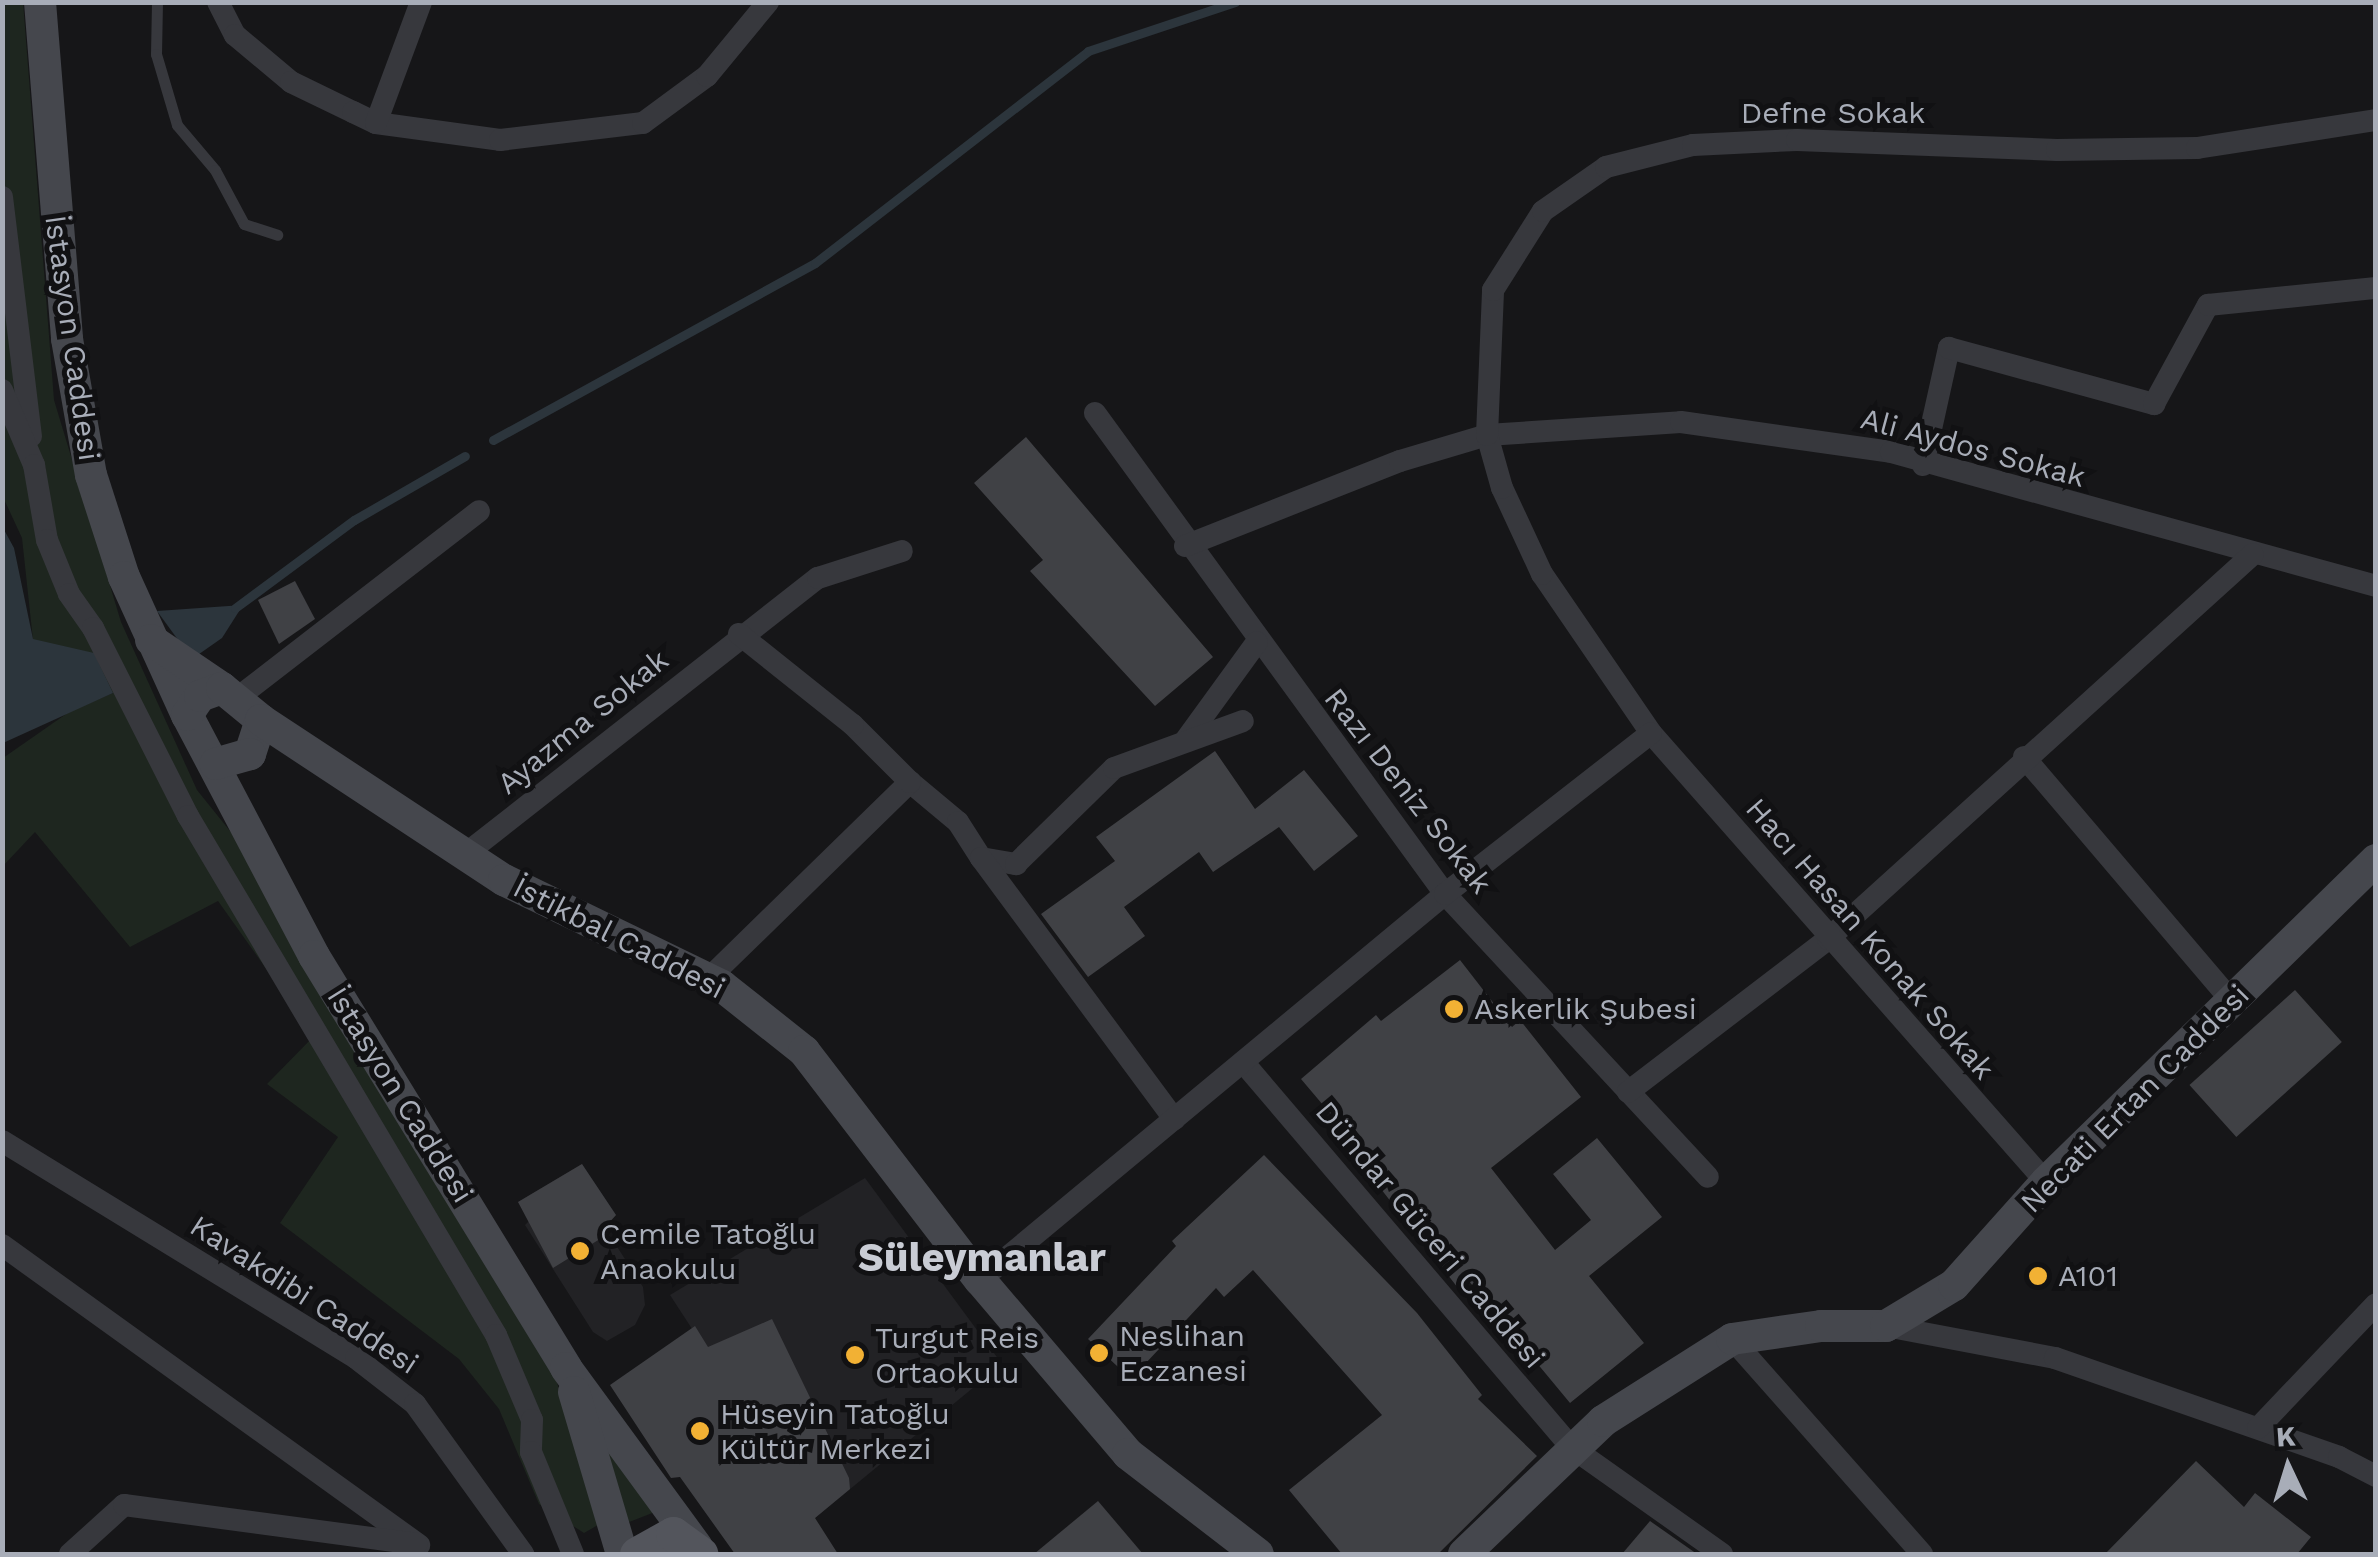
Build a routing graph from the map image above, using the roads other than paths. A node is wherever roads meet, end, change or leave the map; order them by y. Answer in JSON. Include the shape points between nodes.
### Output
{"nodes":[{"id":1,"x":40,"y":2,"type":"edge"},
{"id":2,"x":157,"y":2,"type":"edge"},
{"id":3,"x":218,"y":2,"type":"edge"},
{"id":4,"x":422,"y":2,"type":"edge"},
{"id":5,"x":768,"y":2,"type":"edge"},
{"id":6,"x":2376,"y":120,"type":"edge"},
{"id":7,"x":376,"y":123,"type":"junction"},
{"id":8,"x":2,"y":197,"type":"edge"},
{"id":9,"x":278,"y":235,"type":"dead end"},
{"id":10,"x":2376,"y":288,"type":"edge"},
{"id":11,"x":2,"y":390,"type":"edge"},
{"id":12,"x":1094,"y":413,"type":"dead end"},
{"id":13,"x":1486,"y":435,"type":"junction"},
{"id":14,"x":1922,"y":465,"type":"junction"},
{"id":15,"x":38,"y":484,"type":"junction"},
{"id":16,"x":479,"y":511,"type":"dead end"},
{"id":17,"x":1185,"y":546,"type":"junction"},
{"id":18,"x":902,"y":551,"type":"dead end"},
{"id":19,"x":2254,"y":554,"type":"junction"},
{"id":20,"x":2376,"y":586,"type":"edge"},
{"id":21,"x":739,"y":634,"type":"junction"},
{"id":22,"x":151,"y":640,"type":"junction"},
{"id":23,"x":1257,"y":642,"type":"junction"},
{"id":24,"x":240,"y":702,"type":"junction"},
{"id":25,"x":186,"y":715,"type":"junction"},
{"id":26,"x":1243,"y":722,"type":"dead end"},
{"id":27,"x":1651,"y":734,"type":"junction"},
{"id":28,"x":1185,"y":740,"type":"junction"},
{"id":29,"x":2024,"y":757,"type":"junction"},
{"id":30,"x":215,"y":764,"type":"junction"},
{"id":31,"x":910,"y":782,"type":"junction"},
{"id":32,"x":464,"y":856,"type":"junction"},
{"id":33,"x":980,"y":858,"type":"junction"},
{"id":34,"x":2376,"y":860,"type":"edge"},
{"id":35,"x":1445,"y":894,"type":"junction"},
{"id":36,"x":1828,"y":939,"type":"junction"},
{"id":37,"x":707,"y":980,"type":"junction"},
{"id":38,"x":2233,"y":1003,"type":"junction"},
{"id":39,"x":1244,"y":1062,"type":"junction"},
{"id":40,"x":1628,"y":1092,"type":"junction"},
{"id":41,"x":1174,"y":1119,"type":"junction"},
{"id":42,"x":2,"y":1141,"type":"edge"},
{"id":43,"x":1708,"y":1177,"type":"dead end"},
{"id":44,"x":2046,"y":1182,"type":"junction"},
{"id":45,"x":2,"y":1244,"type":"edge"},
{"id":46,"x":980,"y":1280,"type":"junction"},
{"id":47,"x":2376,"y":1304,"type":"edge"},
{"id":48,"x":1886,"y":1326,"type":"junction"},
{"id":49,"x":1732,"y":1339,"type":"junction"},
{"id":50,"x":566,"y":1368,"type":"junction"},
{"id":51,"x":2258,"y":1428,"type":"junction"},
{"id":52,"x":1571,"y":1447,"type":"junction"},
{"id":53,"x":2376,"y":1476,"type":"edge"},
{"id":54,"x":699,"y":1551,"type":"edge"},
{"id":55,"x":70,"y":1554,"type":"edge"},
{"id":56,"x":523,"y":1554,"type":"edge"},
{"id":57,"x":573,"y":1554,"type":"edge"},
{"id":58,"x":622,"y":1554,"type":"edge"},
{"id":59,"x":637,"y":1554,"type":"edge"},
{"id":60,"x":1258,"y":1554,"type":"edge"},
{"id":61,"x":1464,"y":1554,"type":"edge"},
{"id":62,"x":1722,"y":1554,"type":"edge"},
{"id":63,"x":1922,"y":1554,"type":"edge"}],
"edges":[{"from":1,"to":22,"type":"street","name":"İstasyon Caddesi","via":[[67,339],[92,475]]},
{"from":2,"to":9,"type":"lane","via":[[156,54],[177,125],[214,170],[244,224]]},
{"from":3,"to":7,"type":"street","via":[[235,35],[291,82]]},
{"from":4,"to":7,"type":"street"},
{"from":5,"to":7,"type":"street","via":[[707,76],[643,123],[500,140]]},
{"from":6,"to":13,"type":"street","name":"Defne Sokak","via":[[2196,148],[1798,140],[1693,145],[1606,166],[1544,210],[1493,290]]},
{"from":8,"to":15,"type":"street"},
{"from":10,"to":14,"type":"street","via":[[2208,304],[2154,404],[1948,348]]},
{"from":11,"to":15,"type":"street"},
{"from":12,"to":17,"type":"street","name":"Razı Deniz Sokak"},
{"from":13,"to":14,"type":"street","name":"Ali Aydos Sokak","via":[[1681,422],[1891,452]]},
{"from":13,"to":17,"type":"street","name":"Ali Aydos Sokak","via":[[1400,460]]},
{"from":13,"to":27,"type":"street","name":"Defne Sokak","via":[[1542,574]]},
{"from":14,"to":19,"type":"street","name":"Ali Aydos Sokak"},
{"from":15,"to":57,"type":"street","via":[[58,570],[188,816],[496,1335],[532,1420],[531,1452]]},
{"from":16,"to":24,"type":"street"},
{"from":17,"to":23,"type":"street","name":"Razı Deniz Sokak"},
{"from":18,"to":21,"type":"street","name":"Ayazma Sokak","via":[[818,578]]},
{"from":19,"to":20,"type":"street","name":"Ali Aydos Sokak"},
{"from":19,"to":29,"type":"street"},
{"from":21,"to":31,"type":"street","via":[[853,724]]},
{"from":21,"to":32,"type":"street","name":"Ayazma Sokak"},
{"from":22,"to":24,"type":"street","name":"İstikbal Caddesi"},
{"from":22,"to":25,"type":"street","name":"İstasyon Caddesi"},
{"from":23,"to":28,"type":"street"},
{"from":23,"to":35,"type":"street","name":"Razı Deniz Sokak"},
{"from":24,"to":25,"type":"street","via":[[200,696]]},
{"from":24,"to":30,"type":"street","via":[[250,754]]},
{"from":24,"to":32,"type":"street","name":"İstikbal Caddesi"},
{"from":25,"to":30,"type":"street","name":"İstasyon Caddesi"},
{"from":26,"to":28,"type":"street"},
{"from":27,"to":35,"type":"street"},
{"from":27,"to":36,"type":"street","name":"Hacı Hasan Konak Sokak"},
{"from":28,"to":33,"type":"street","via":[[1114,768],[1016,864]]},
{"from":29,"to":36,"type":"street"},
{"from":29,"to":38,"type":"street"},
{"from":30,"to":50,"type":"street","name":"İstasyon Caddesi","via":[[314,956]]},
{"from":31,"to":33,"type":"street","via":[[958,822]]},
{"from":31,"to":37,"type":"street"},
{"from":32,"to":37,"type":"street","name":"İstikbal Caddesi"},
{"from":33,"to":41,"type":"street"},
{"from":34,"to":38,"type":"street","name":"Necati Ertan Caddesi"},
{"from":35,"to":39,"type":"street"},
{"from":35,"to":40,"type":"street","name":"Razı Deniz Sokak"},
{"from":36,"to":40,"type":"street"},
{"from":36,"to":44,"type":"street","name":"Hacı Hasan Konak Sokak"},
{"from":37,"to":46,"type":"street","name":"İstikbal Caddesi","via":[[804,1051]]},
{"from":38,"to":44,"type":"street","name":"Necati Ertan Caddesi"},
{"from":39,"to":41,"type":"street"},
{"from":39,"to":52,"type":"street","name":"Dündar Güceri Caddesi"},
{"from":40,"to":43,"type":"street","name":"Razı Deniz Sokak"},
{"from":41,"to":46,"type":"street"},
{"from":42,"to":56,"type":"street","name":"Kavakdibi Caddesi","via":[[356,1358],[415,1404]]},
{"from":44,"to":48,"type":"street","name":"Necati Ertan Caddesi","via":[[1954,1285]]},
{"from":45,"to":55,"type":"street","via":[[419,1545],[124,1506]]},
{"from":46,"to":60,"type":"street","name":"İstikbal Caddesi","via":[[1128,1454]]},
{"from":47,"to":51,"type":"street"},
{"from":48,"to":49,"type":"street","via":[[1820,1326]]},
{"from":48,"to":51,"type":"street","via":[[2056,1358]]},
{"from":49,"to":52,"type":"street"},
{"from":49,"to":63,"type":"street"},
{"from":50,"to":54,"type":"street","name":"İstasyon Caddesi"},
{"from":50,"to":58,"type":"street","name":"İstasyon Caddesi"},
{"from":51,"to":53,"type":"street"},
{"from":52,"to":61,"type":"street"},
{"from":52,"to":62,"type":"street","name":"Dündar Güceri Caddesi"},
{"from":54,"to":59,"type":"main road","via":[[673,1534]]}]}
